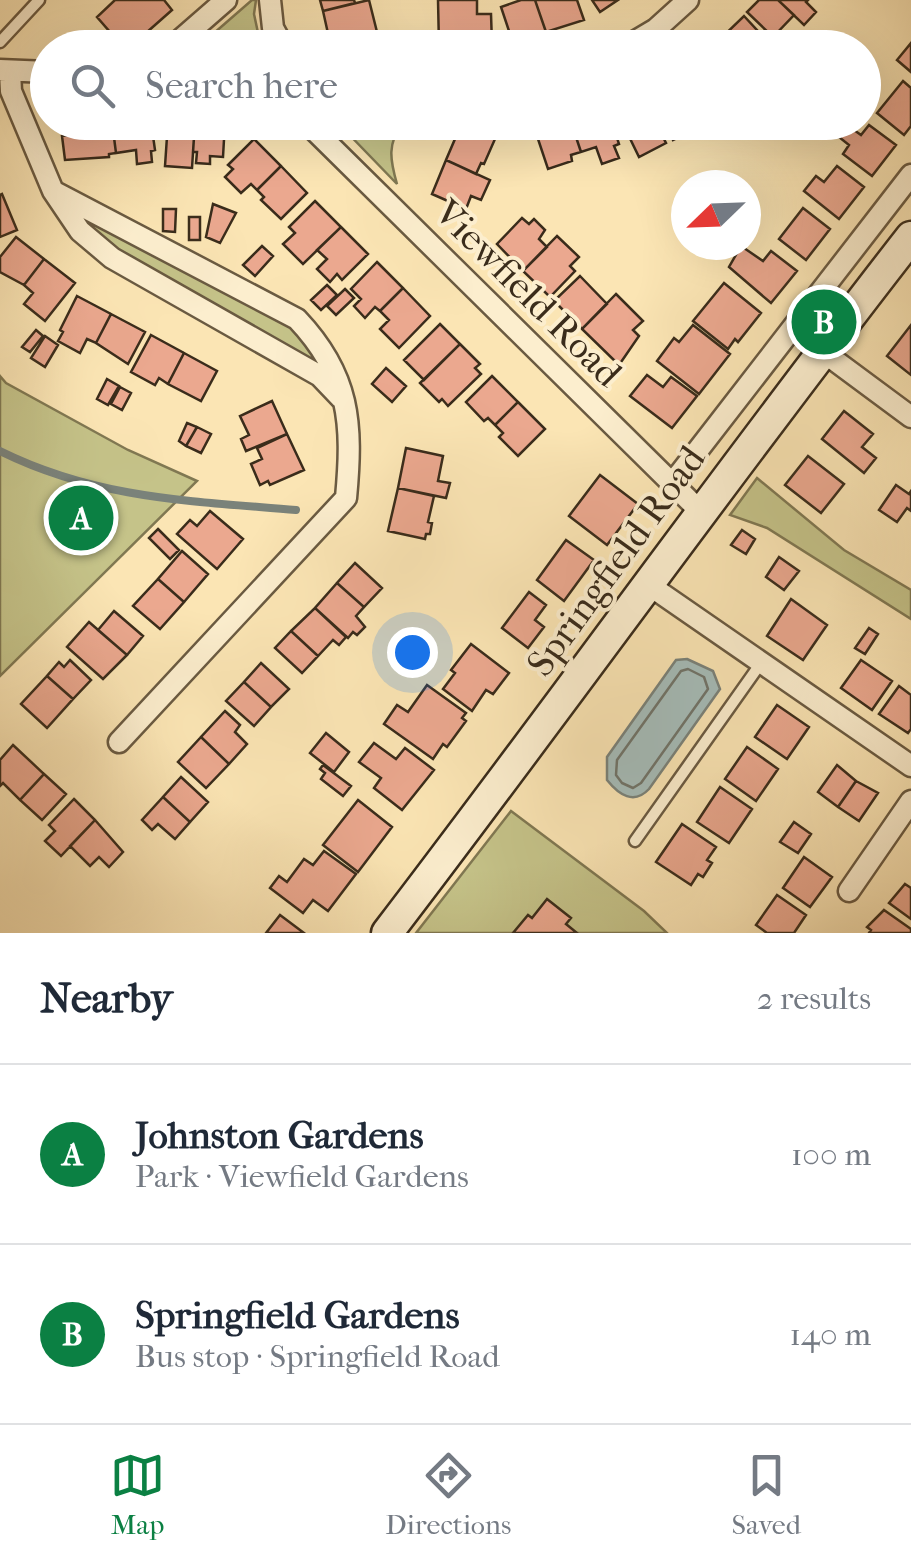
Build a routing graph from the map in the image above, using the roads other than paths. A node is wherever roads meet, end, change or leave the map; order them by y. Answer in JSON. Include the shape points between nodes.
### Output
{"nodes":[{"id":1,"x":39,"y":0,"type":"edge"},
{"id":2,"x":226,"y":0,"type":"edge"},
{"id":3,"x":270,"y":0,"type":"edge"},
{"id":4,"x":688,"y":0,"type":"edge"},
{"id":5,"x":192,"y":30,"type":"edge"},
{"id":6,"x":274,"y":30,"type":"edge"},
{"id":7,"x":654,"y":30,"type":"edge"},
{"id":8,"x":0,"y":42,"type":"edge"},
{"id":9,"x":5,"y":71,"type":"edge"},
{"id":10,"x":30,"y":72,"type":"edge"},
{"id":11,"x":30,"y":136,"type":"edge"},
{"id":12,"x":32,"y":140,"type":"edge"},
{"id":13,"x":324,"y":140,"type":"edge"},
{"id":14,"x":911,"y":176,"type":"edge"},
{"id":15,"x":53,"y":191,"type":"junction"},
{"id":16,"x":911,"y":237,"type":"edge"},
{"id":17,"x":822,"y":351,"type":"junction"},
{"id":18,"x":343,"y":400,"type":"junction"},
{"id":19,"x":911,"y":417,"type":"edge"},
{"id":20,"x":671,"y":485,"type":"junction"},
{"id":21,"x":702,"y":513,"type":"junction"},
{"id":22,"x":649,"y":584,"type":"junction"},
{"id":23,"x":761,"y":663,"type":"junction"},
{"id":24,"x":119,"y":742,"type":"dead end"},
{"id":25,"x":911,"y":766,"type":"edge"},
{"id":26,"x":911,"y":802,"type":"edge"},
{"id":27,"x":635,"y":842,"type":"dead end"},
{"id":28,"x":850,"y":891,"type":"dead end"},
{"id":29,"x":387,"y":933,"type":"edge"}],
"edges":[{"from":1,"to":8,"type":"lane"},
{"from":2,"to":5,"type":"street"},
{"from":3,"to":6,"type":"street"},
{"from":4,"to":7,"type":"street"},
{"from":9,"to":10,"type":"street"},
{"from":9,"to":11,"type":"street"},
{"from":12,"to":15,"type":"street"},
{"from":13,"to":20,"type":"street","name":"Viewfield Road"},
{"from":14,"to":20,"type":"street","name":"Springfield Road"},
{"from":15,"to":18,"type":"street","via":[[80,231],[112,258],[292,358]]},
{"from":15,"to":18,"type":"street","via":[[297,319],[322,346]]},
{"from":16,"to":17,"type":"street","name":"Springfield Road"},
{"from":17,"to":19,"type":"street"},
{"from":17,"to":21,"type":"street","name":"Springfield Road"},
{"from":18,"to":24,"type":"street","via":[[350,451],[346,498]]},
{"from":20,"to":21,"type":"street","name":"Viewfield Road"},
{"from":21,"to":22,"type":"street","name":"Springfield Road"},
{"from":22,"to":23,"type":"street"},
{"from":22,"to":29,"type":"street","name":"Springfield Road"},
{"from":23,"to":25,"type":"street"},
{"from":23,"to":27,"type":"lane"},
{"from":26,"to":28,"type":"street"}]}
